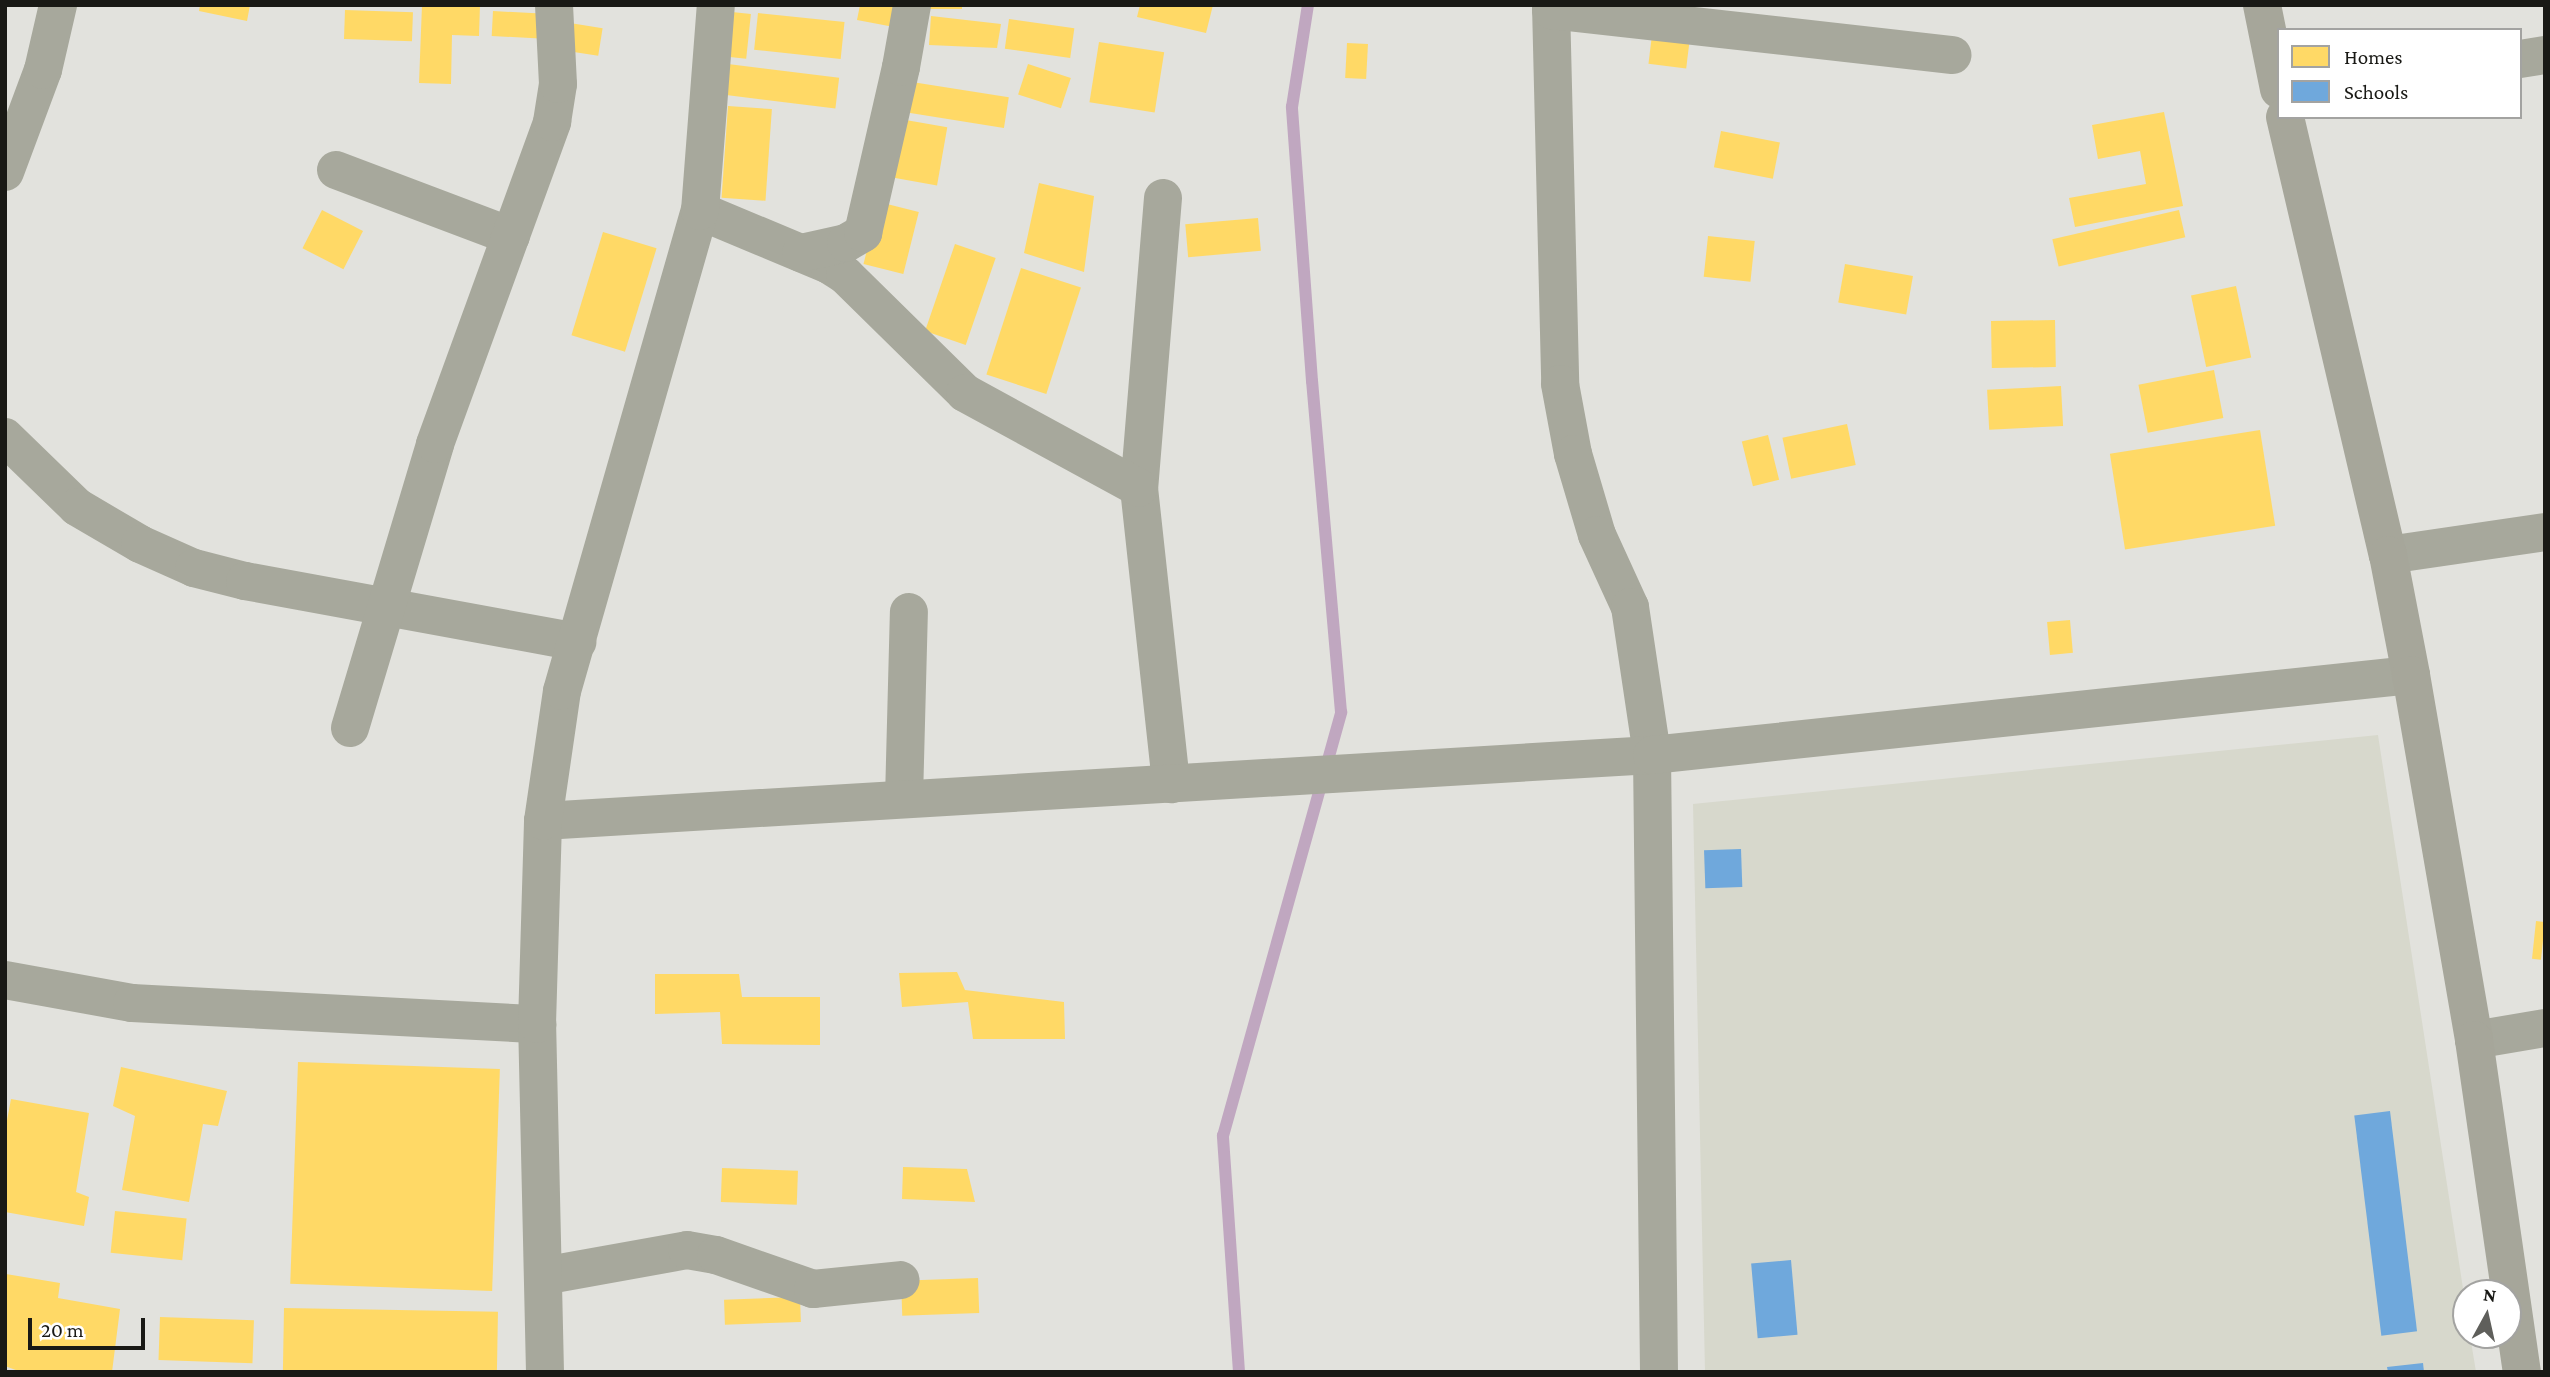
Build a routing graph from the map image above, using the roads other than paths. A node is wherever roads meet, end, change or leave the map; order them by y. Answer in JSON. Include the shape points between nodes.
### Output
{"nodes":[{"id":1,"x":58,"y":5,"type":"edge"},
{"id":2,"x":555,"y":5,"type":"edge"},
{"id":3,"x":716,"y":5,"type":"edge"},
{"id":4,"x":912,"y":5,"type":"edge"},
{"id":5,"x":2262,"y":5,"type":"edge"},
{"id":6,"x":1551,"y":8,"type":"edge"},
{"id":7,"x":1952,"y":55,"type":"dead end"},
{"id":8,"x":2545,"y":55,"type":"edge"},
{"id":9,"x":2522,"y":59,"type":"edge"},
{"id":10,"x":2277,"y":79,"type":"edge"},
{"id":11,"x":2285,"y":119,"type":"edge"},
{"id":12,"x":337,"y":170,"type":"dead end"},
{"id":13,"x":5,"y":172,"type":"edge"},
{"id":14,"x":1163,"y":198,"type":"dead end"},
{"id":15,"x":700,"y":211,"type":"junction"},
{"id":16,"x":511,"y":236,"type":"junction"},
{"id":17,"x":801,"y":253,"type":"junction"},
{"id":18,"x":5,"y":438,"type":"edge"},
{"id":19,"x":1139,"y":488,"type":"junction"},
{"id":20,"x":2545,"y":533,"type":"edge"},
{"id":21,"x":2388,"y":555,"type":"junction"},
{"id":22,"x":385,"y":608,"type":"junction"},
{"id":23,"x":909,"y":612,"type":"dead end"},
{"id":24,"x":577,"y":642,"type":"junction"},
{"id":25,"x":2411,"y":675,"type":"junction"},
{"id":26,"x":350,"y":728,"type":"dead end"},
{"id":27,"x":1652,"y":755,"type":"junction"},
{"id":28,"x":1171,"y":784,"type":"junction"},
{"id":29,"x":904,"y":799,"type":"junction"},
{"id":30,"x":542,"y":821,"type":"junction"},
{"id":31,"x":5,"y":980,"type":"edge"},
{"id":32,"x":537,"y":1024,"type":"junction"},
{"id":33,"x":2545,"y":1028,"type":"edge"},
{"id":34,"x":2474,"y":1040,"type":"junction"},
{"id":35,"x":542,"y":1276,"type":"junction"},
{"id":36,"x":901,"y":1280,"type":"dead end"},
{"id":37,"x":545,"y":1372,"type":"edge"},
{"id":38,"x":1659,"y":1372,"type":"edge"},
{"id":39,"x":2522,"y":1372,"type":"edge"}],
"edges":[{"from":1,"to":13,"type":"street","via":[[43,70]]},
{"from":2,"to":16,"type":"street","via":[[558,84],[552,122]]},
{"from":3,"to":15,"type":"street"},
{"from":4,"to":17,"type":"street","via":[[863,233],[846,243]]},
{"from":5,"to":10,"type":"street"},
{"from":6,"to":7,"type":"street"},
{"from":6,"to":27,"type":"street","via":[[1560,384],[1573,454],[1597,535],[1630,607]]},
{"from":8,"to":9,"type":"street"},
{"from":11,"to":21,"type":"street"},
{"from":12,"to":16,"type":"street"},
{"from":14,"to":19,"type":"street"},
{"from":15,"to":17,"type":"street"},
{"from":15,"to":24,"type":"street"},
{"from":16,"to":22,"type":"street","via":[[435,444]]},
{"from":17,"to":19,"type":"street","via":[[845,275],[965,393]]},
{"from":18,"to":22,"type":"street","via":[[77,507],[140,544],[194,568]]},
{"from":19,"to":28,"type":"street"},
{"from":20,"to":21,"type":"street"},
{"from":21,"to":25,"type":"street"},
{"from":22,"to":24,"type":"street"},
{"from":22,"to":26,"type":"street"},
{"from":23,"to":29,"type":"street"},
{"from":24,"to":30,"type":"street","via":[[562,691]]},
{"from":25,"to":27,"type":"street"},
{"from":25,"to":34,"type":"street"},
{"from":27,"to":28,"type":"street"},
{"from":27,"to":38,"type":"street"},
{"from":28,"to":29,"type":"street"},
{"from":29,"to":30,"type":"street"},
{"from":30,"to":32,"type":"street"},
{"from":31,"to":32,"type":"street","via":[[132,1003]]},
{"from":32,"to":35,"type":"street"},
{"from":33,"to":34,"type":"street"},
{"from":34,"to":39,"type":"street"},
{"from":35,"to":36,"type":"street","via":[[687,1250],[716,1255],[813,1289]]},
{"from":35,"to":37,"type":"street"}]}
